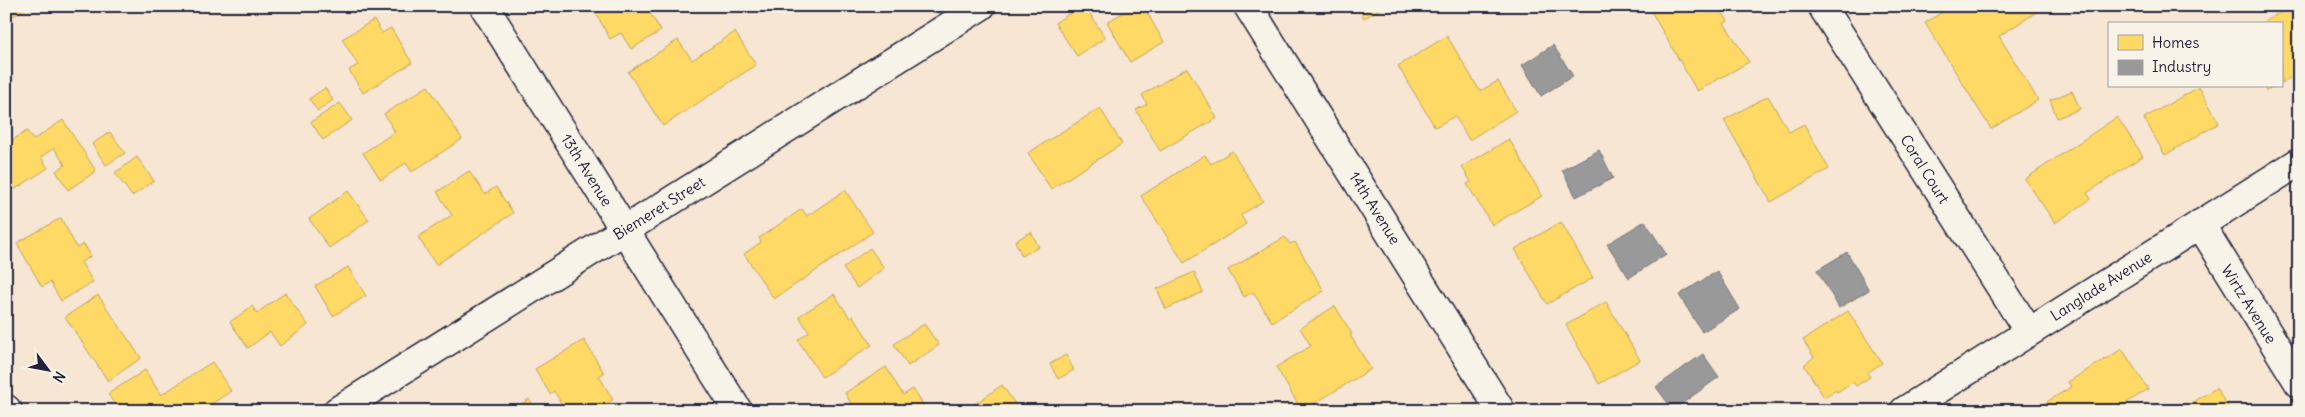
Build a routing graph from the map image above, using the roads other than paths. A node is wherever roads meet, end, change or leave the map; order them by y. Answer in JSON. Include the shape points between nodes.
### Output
{"nodes":[{"id":1,"x":484,"y":6,"type":"edge"},
{"id":2,"x":982,"y":6,"type":"edge"},
{"id":3,"x":1248,"y":6,"type":"edge"},
{"id":4,"x":1822,"y":6,"type":"edge"},
{"id":5,"x":2299,"y":162,"type":"edge"},
{"id":6,"x":2200,"y":224,"type":"junction"},
{"id":7,"x":625,"y":230,"type":"junction"},
{"id":8,"x":2029,"y":332,"type":"junction"},
{"id":9,"x":2299,"y":383,"type":"edge"},
{"id":10,"x":337,"y":411,"type":"edge"},
{"id":11,"x":738,"y":411,"type":"edge"},
{"id":12,"x":1501,"y":411,"type":"edge"},
{"id":13,"x":1904,"y":411,"type":"edge"}],
"edges":[{"from":1,"to":7,"type":"street","name":"13th Avenue"},
{"from":2,"to":7,"type":"street","name":"Biemeret Street"},
{"from":3,"to":12,"type":"street","name":"14th Avenue"},
{"from":4,"to":8,"type":"street","name":"Coral Court"},
{"from":5,"to":6,"type":"street","name":"Langlade Avenue"},
{"from":6,"to":8,"type":"street","name":"Langlade Avenue"},
{"from":6,"to":9,"type":"street","name":"Wirtz Avenue"},
{"from":7,"to":10,"type":"street","name":"Biemeret Street"},
{"from":7,"to":11,"type":"street","name":"13th Avenue"},
{"from":8,"to":13,"type":"street","name":"Langlade Avenue"}]}
